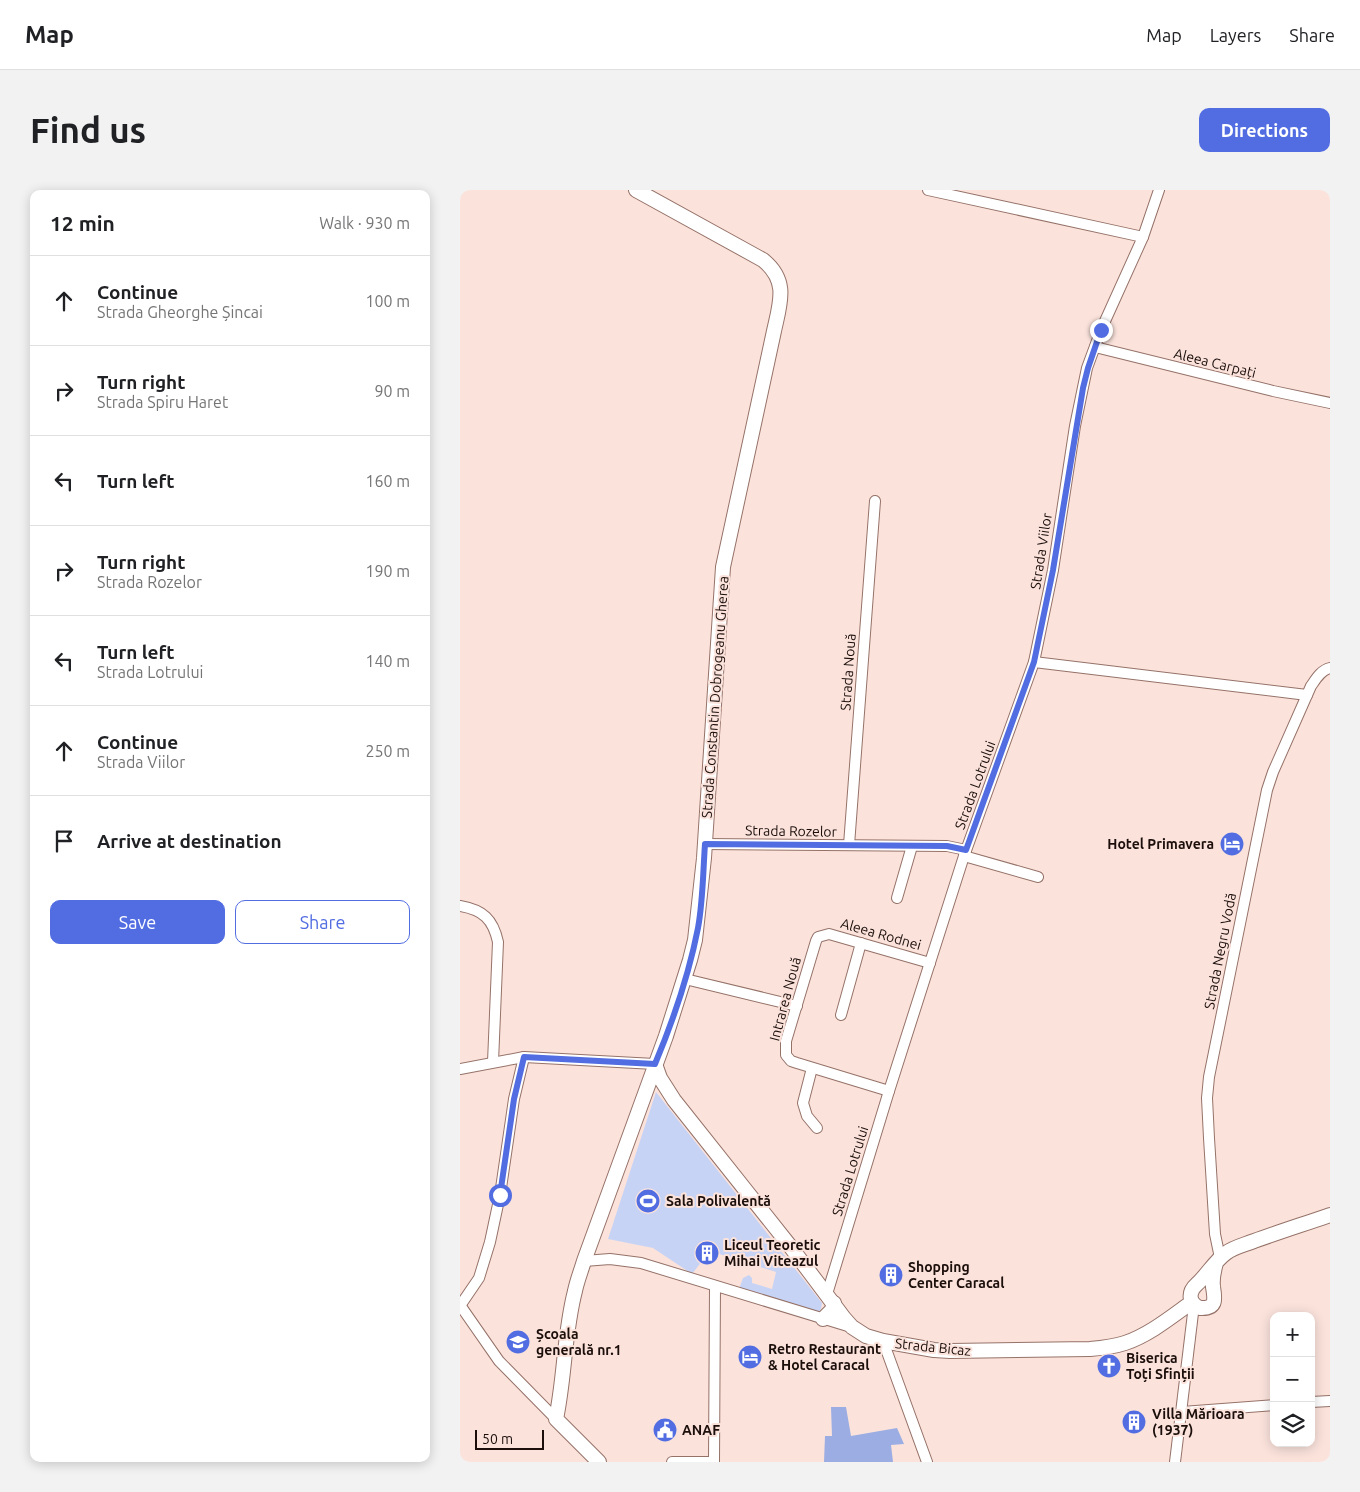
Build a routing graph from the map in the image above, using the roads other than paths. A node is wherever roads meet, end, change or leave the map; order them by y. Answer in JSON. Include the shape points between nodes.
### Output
{"nodes":[{"id":1,"x":636,"y":190,"type":"edge"},
{"id":2,"x":928,"y":190,"type":"edge"},
{"id":3,"x":1159,"y":190,"type":"edge"},
{"id":4,"x":1143,"y":237,"type":"junction"},
{"id":5,"x":1095,"y":347,"type":"junction"},
{"id":6,"x":1330,"y":402,"type":"edge"},
{"id":7,"x":875,"y":502,"type":"dead end"},
{"id":8,"x":1034,"y":662,"type":"junction"},
{"id":9,"x":1330,"y":668,"type":"edge"},
{"id":10,"x":1307,"y":695,"type":"junction"},
{"id":11,"x":705,"y":844,"type":"junction"},
{"id":12,"x":849,"y":845,"type":"junction"},
{"id":13,"x":912,"y":846,"type":"junction"},
{"id":14,"x":965,"y":853,"type":"junction"},
{"id":15,"x":1038,"y":877,"type":"dead end"},
{"id":16,"x":897,"y":898,"type":"dead end"},
{"id":17,"x":460,"y":906,"type":"edge"},
{"id":18,"x":823,"y":934,"type":"joint"},
{"id":19,"x":861,"y":943,"type":"junction"},
{"id":20,"x":930,"y":963,"type":"junction"},
{"id":21,"x":685,"y":979,"type":"junction"},
{"id":22,"x":797,"y":1006,"type":"junction"},
{"id":23,"x":841,"y":1015,"type":"dead end"},
{"id":24,"x":524,"y":1057,"type":"junction"},
{"id":25,"x":493,"y":1062,"type":"junction"},
{"id":26,"x":655,"y":1064,"type":"junction"},
{"id":27,"x":460,"y":1068,"type":"edge"},
{"id":28,"x":812,"y":1068,"type":"junction"},
{"id":29,"x":889,"y":1091,"type":"junction"},
{"id":30,"x":817,"y":1128,"type":"dead end"},
{"id":31,"x":1330,"y":1216,"type":"edge"},
{"id":32,"x":1218,"y":1260,"type":"junction"},
{"id":33,"x":584,"y":1261,"type":"junction"},
{"id":34,"x":1198,"y":1284,"type":"junction"},
{"id":35,"x":715,"y":1286,"type":"junction"},
{"id":36,"x":1214,"y":1288,"type":"junction"},
{"id":37,"x":830,"y":1299,"type":"junction"},
{"id":38,"x":1193,"y":1304,"type":"junction"},
{"id":39,"x":460,"y":1305,"type":"edge"},
{"id":40,"x":1208,"y":1307,"type":"junction"},
{"id":41,"x":823,"y":1319,"type":"junction"},
{"id":42,"x":852,"y":1327,"type":"junction"},
{"id":43,"x":1191,"y":1340,"type":"junction"},
{"id":44,"x":883,"y":1341,"type":"junction"},
{"id":45,"x":1330,"y":1401,"type":"edge"},
{"id":46,"x":1315,"y":1402,"type":"edge"},
{"id":47,"x":1270,"y":1405,"type":"edge"},
{"id":48,"x":1182,"y":1412,"type":"junction"},
{"id":49,"x":556,"y":1419,"type":"junction"},
{"id":50,"x":599,"y":1462,"type":"edge"},
{"id":51,"x":672,"y":1462,"type":"edge"},
{"id":52,"x":708,"y":1462,"type":"edge"},
{"id":53,"x":714,"y":1462,"type":"edge"},
{"id":54,"x":927,"y":1462,"type":"edge"},
{"id":55,"x":1175,"y":1462,"type":"edge"}],
"edges":[{"from":1,"to":11,"type":"main road","name":"Strada Constantin Dobrogeanu Gherea","via":[[763,260],[781,285],[778,312],[723,567]]},
{"from":2,"to":4,"type":"street"},
{"from":3,"to":4,"type":"street","name":"Strada Viilor"},
{"from":4,"to":5,"type":"street","name":"Strada Viilor"},
{"from":5,"to":6,"type":"street","name":"Aleea Carpați"},
{"from":5,"to":8,"type":"street","name":"Strada Viilor","via":[[1081,397],[1053,570]]},
{"from":7,"to":12,"type":"street","name":"Strada Nouă"},
{"from":8,"to":10,"type":"street"},
{"from":8,"to":14,"type":"street","name":"Strada Lotrului"},
{"from":9,"to":10,"type":"street","name":"Strada Negru Vodă","via":[[1317,676]]},
{"from":10,"to":32,"type":"street","name":"Strada Negru Vodă","via":[[1268,790],[1210,1077],[1209,1138]]},
{"from":11,"to":12,"type":"street","name":"Strada Rozelor"},
{"from":11,"to":21,"type":"main road","name":"Strada Constantin Dobrogeanu Gherea","via":[[698,926]]},
{"from":12,"to":13,"type":"street","name":"Strada Rozelor"},
{"from":13,"to":14,"type":"street","name":"Strada Rozelor","via":[[947,846]]},
{"from":13,"to":16,"type":"street"},
{"from":14,"to":15,"type":"street","name":"Strada Rozelor"},
{"from":14,"to":20,"type":"street","name":"Strada Lotrului"},
{"from":17,"to":25,"type":"street","via":[[488,917],[498,942]]},
{"from":18,"to":19,"type":"street","name":"Aleea Rodnei"},
{"from":18,"to":22,"type":"street","name":"Intrarea Nouă","via":[[816,942]]},
{"from":19,"to":20,"type":"street","name":"Aleea Rodnei"},
{"from":19,"to":23,"type":"street"},
{"from":20,"to":29,"type":"street","name":"Strada Lotrului"},
{"from":21,"to":22,"type":"street"},
{"from":21,"to":26,"type":"main road","name":"Strada Constantin Dobrogeanu Gherea"},
{"from":22,"to":28,"type":"street","name":"Intrarea Nouă","via":[[786,1042],[786,1056]]},
{"from":24,"to":25,"type":"street"},
{"from":24,"to":26,"type":"street"},
{"from":24,"to":39,"type":"street","via":[[490,1242],[479,1278]]},
{"from":25,"to":27,"type":"street"},
{"from":26,"to":33,"type":"main road","name":"Strada Constantin Dobrogeanu Gherea"},
{"from":26,"to":37,"type":"main road","via":[[674,1100]]},
{"from":28,"to":29,"type":"street","name":"Intrarea Nouă"},
{"from":28,"to":30,"type":"street","via":[[803,1103],[807,1116]]},
{"from":29,"to":37,"type":"street","name":"Strada Lotrului"},
{"from":31,"to":32,"type":"main road","via":[[1234,1248]]},
{"from":32,"to":34,"type":"main road"},
{"from":32,"to":36,"type":"main road"},
{"from":33,"to":35,"type":"street","name":"Strada Bicaz","via":[[610,1259],[641,1263]]},
{"from":33,"to":49,"type":"main road","name":"Strada Constantin Dobrogeanu Gherea","via":[[572,1306]]},
{"from":34,"to":36,"type":"main road","via":[[1206,1283]]},
{"from":34,"to":38,"type":"main road","via":[[1192,1290],[1190,1298]]},
{"from":35,"to":41,"type":"street","name":"Strada Bicaz"},
{"from":35,"to":53,"type":"street"},
{"from":36,"to":40,"type":"main road","via":[[1215,1301]]},
{"from":37,"to":41,"type":"main road","via":[[832,1310]]},
{"from":37,"to":42,"type":"main road"},
{"from":38,"to":40,"type":"main road","via":[[1200,1308]]},
{"from":38,"to":43,"type":"street"},
{"from":38,"to":44,"type":"main road","name":"Strada Bicaz","via":[[1142,1335],[1111,1347],[1062,1351],[950,1351]]},
{"from":39,"to":49,"type":"street","via":[[499,1361]]},
{"from":40,"to":43,"type":"street","via":[[1198,1320]]},
{"from":41,"to":42,"type":"street","name":"Strada Bicaz"},
{"from":42,"to":44,"type":"main road","name":"Strada Bicaz"},
{"from":43,"to":48,"type":"street"},
{"from":44,"to":54,"type":"street"},
{"from":45,"to":46,"type":"street"},
{"from":47,"to":48,"type":"street"},
{"from":48,"to":55,"type":"street"},
{"from":49,"to":50,"type":"main road"},
{"from":51,"to":52,"type":"street"}]}
